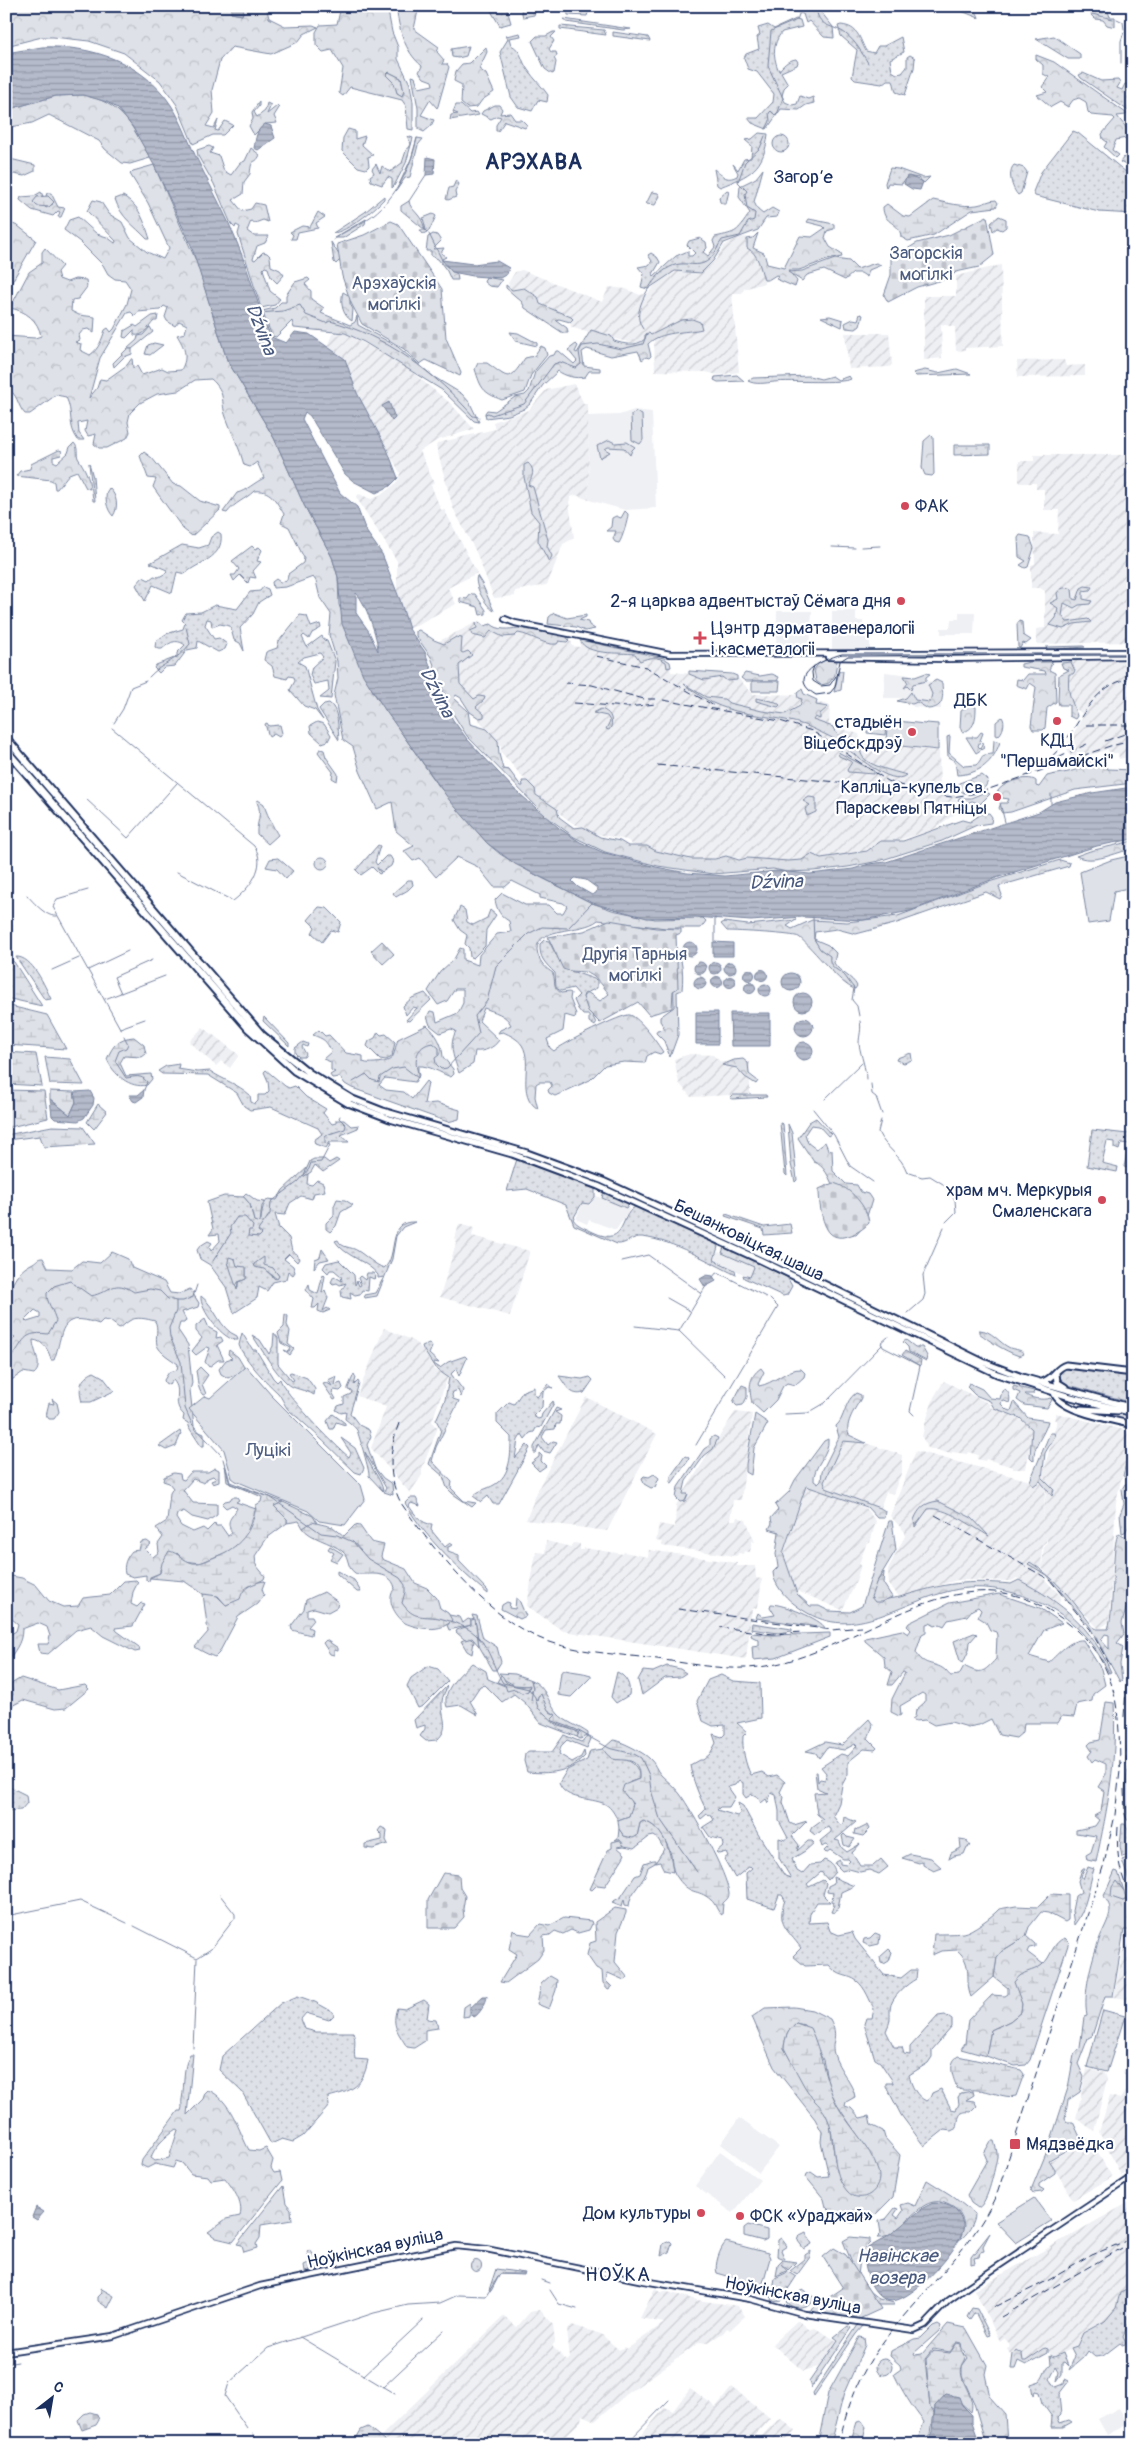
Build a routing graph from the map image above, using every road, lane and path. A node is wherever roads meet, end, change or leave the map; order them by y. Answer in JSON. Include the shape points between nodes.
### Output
{"nodes":[{"id":1,"x":505,"y":619,"type":"dead end"},
{"id":2,"x":1133,"y":652,"type":"edge"},
{"id":3,"x":711,"y":655,"type":"junction"},
{"id":4,"x":1133,"y":656,"type":"edge"},
{"id":5,"x":6,"y":738,"type":"edge"},
{"id":6,"x":6,"y":750,"type":"edge"},
{"id":7,"x":349,"y":1100,"type":"junction"},
{"id":8,"x":1056,"y":1373,"type":"junction"},
{"id":9,"x":1133,"y":1373,"type":"edge"},
{"id":10,"x":1039,"y":1382,"type":"junction"},
{"id":11,"x":1072,"y":1391,"type":"junction"},
{"id":12,"x":1054,"y":1392,"type":"junction"},
{"id":13,"x":1089,"y":1411,"type":"junction"},
{"id":14,"x":1132,"y":1411,"type":"edge"},
{"id":15,"x":1133,"y":1425,"type":"edge"},
{"id":16,"x":1133,"y":2176,"type":"edge"},
{"id":17,"x":6,"y":2352,"type":"edge"}],
"edges":[{"from":1,"to":3,"type":"main road","via":[[670,654]]},
{"from":2,"to":3,"type":"main road"},
{"from":3,"to":4,"type":"main road"},
{"from":5,"to":7,"type":"highway","via":[[262,1035],[308,1073]]},
{"from":6,"to":7,"type":"highway","via":[[248,1028],[295,1071]]},
{"from":7,"to":10,"type":"main road","name":"Бешанковіцкая шаша","via":[[527,1153],[623,1189],[966,1354]]},
{"from":7,"to":12,"type":"main road","name":"Бешанковіцкая шаша","via":[[390,1119],[512,1154],[598,1186],[760,1260],[971,1363]]},
{"from":8,"to":9,"type":"main road","via":[[1066,1365]]},
{"from":8,"to":10,"type":"main road","via":[[1052,1379]]},
{"from":8,"to":11,"type":"main road","via":[[1057,1382]]},
{"from":10,"to":11,"type":"main road","name":"Бешанковіцкая шаша"},
{"from":11,"to":14,"type":"main road","name":"Бешанковіцкая шаша"},
{"from":12,"to":13,"type":"main road","via":[[1054,1396],[1069,1407]]},
{"from":12,"to":14,"type":"main road","name":"Бешанковіцкая шаша"},
{"from":13,"to":14,"type":"main road"},
{"from":13,"to":15,"type":"main road"},
{"from":16,"to":17,"type":"main road","name":"Ноўкінская вуліца","via":[[975,2282],[948,2301],[925,2325],[914,2330],[805,2314],[750,2299],[456,2246],[260,2286],[113,2336]]}]}
